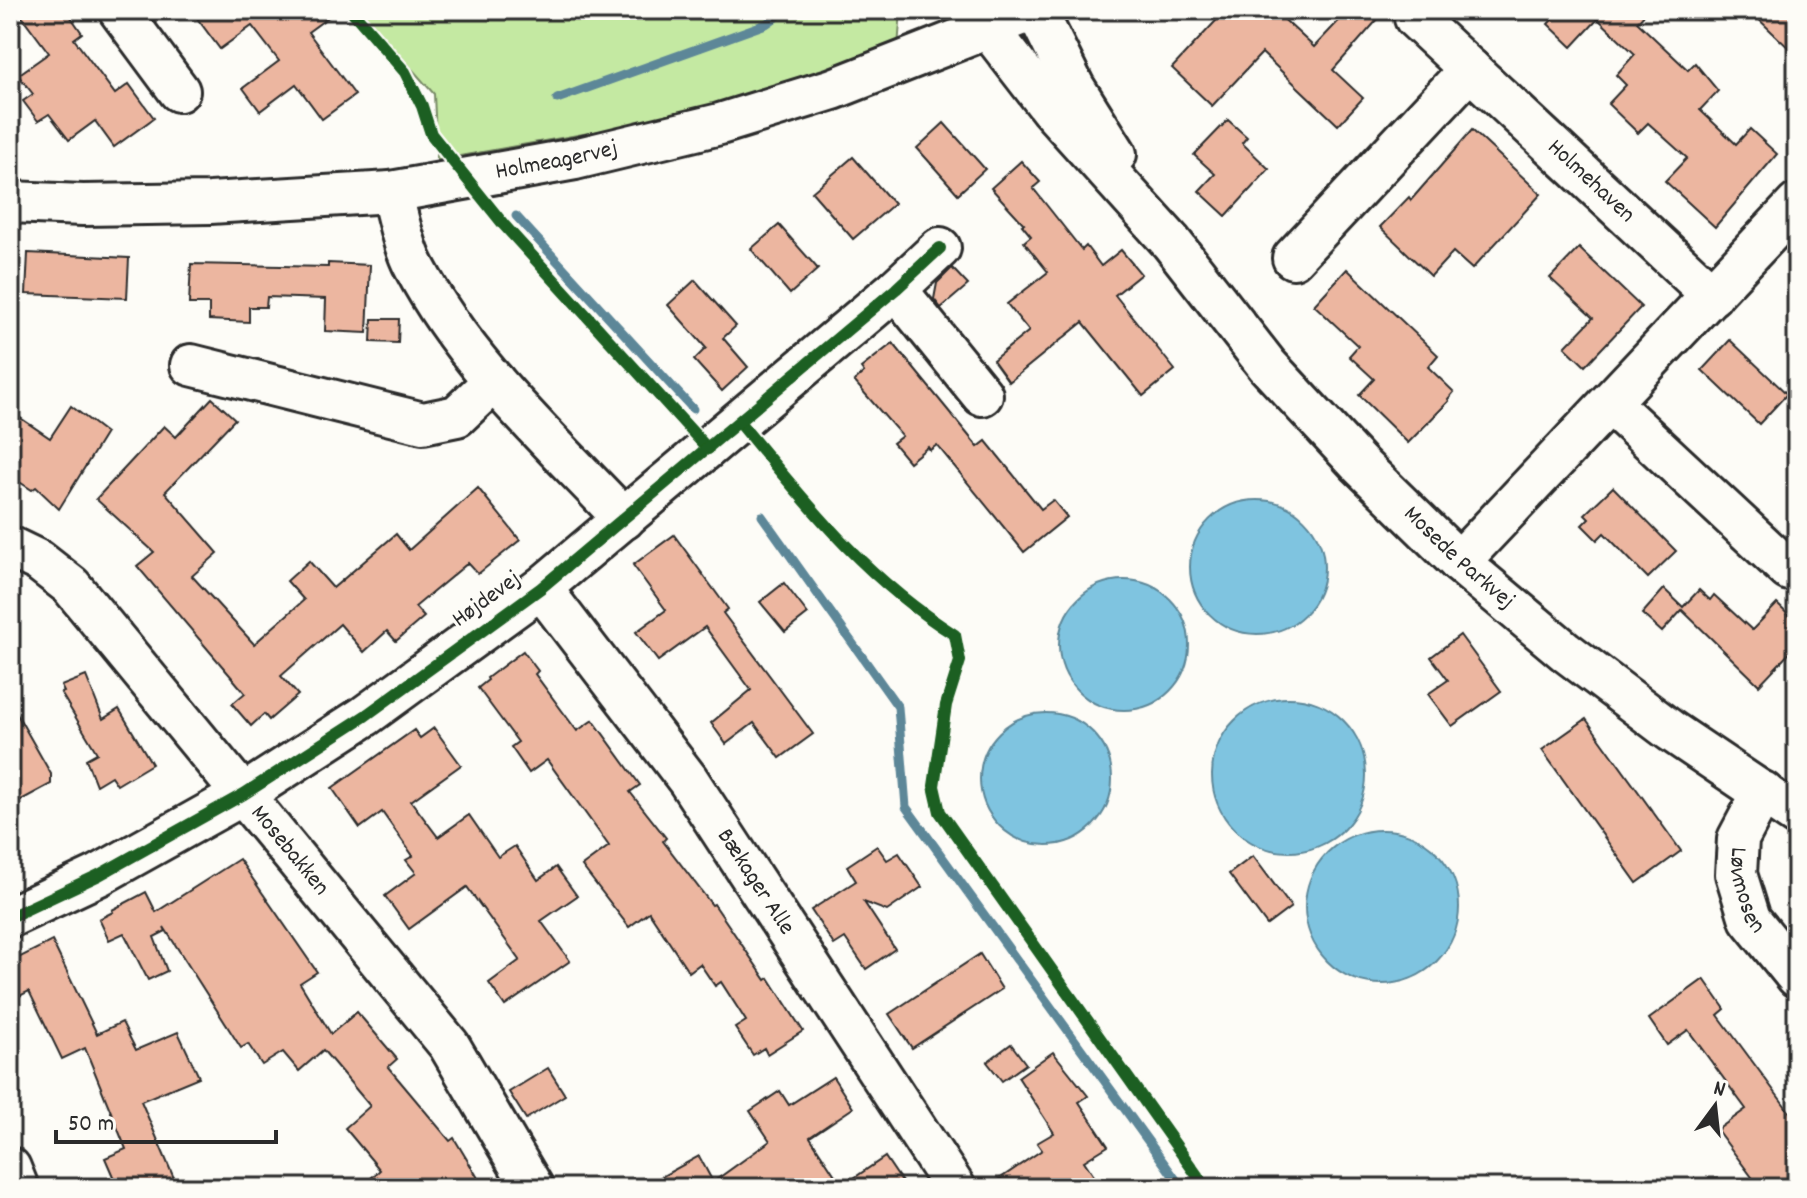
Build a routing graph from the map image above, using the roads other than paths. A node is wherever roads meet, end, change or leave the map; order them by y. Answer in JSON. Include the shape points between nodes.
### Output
{"nodes":[{"id":1,"x":119,"y":10,"type":"edge"},
{"id":2,"x":996,"y":18,"type":"edge"},
{"id":3,"x":1415,"y":18,"type":"dead end"},
{"id":4,"x":1470,"y":69,"type":"junction"},
{"id":5,"x":179,"y":91,"type":"dead end"},
{"id":6,"x":391,"y":192,"type":"junction"},
{"id":7,"x":10,"y":202,"type":"edge"},
{"id":8,"x":1797,"y":204,"type":"edge"},
{"id":9,"x":940,"y":248,"type":"dead end"},
{"id":10,"x":1293,"y":258,"type":"dead end"},
{"id":11,"x":896,"y":289,"type":"junction"},
{"id":12,"x":1712,"y":295,"type":"junction"},
{"id":13,"x":191,"y":365,"type":"dead end"},
{"id":14,"x":494,"y":381,"type":"junction"},
{"id":15,"x":982,"y":395,"type":"dead end"},
{"id":16,"x":1610,"y":403,"type":"junction"},
{"id":17,"x":624,"y":519,"type":"junction"},
{"id":18,"x":10,"y":547,"type":"edge"},
{"id":19,"x":1459,"y":562,"type":"junction"},
{"id":20,"x":1789,"y":570,"type":"dead end"},
{"id":21,"x":541,"y":588,"type":"junction"},
{"id":22,"x":1763,"y":792,"type":"junction"},
{"id":23,"x":244,"y":794,"type":"junction"},
{"id":24,"x":1797,"y":816,"type":"edge"},
{"id":25,"x":10,"y":917,"type":"edge"},
{"id":26,"x":1797,"y":977,"type":"edge"},
{"id":27,"x":10,"y":1168,"type":"edge"},
{"id":28,"x":18,"y":1188,"type":"edge"},
{"id":29,"x":533,"y":1188,"type":"edge"},
{"id":30,"x":955,"y":1188,"type":"edge"}],
"edges":[{"from":1,"to":5,"type":"street"},
{"from":2,"to":6,"type":"street","name":"Holmeagervej","via":[[833,89],[720,124],[575,159]]},
{"from":2,"to":19,"type":"street","name":"Mosede Parkvej","via":[[1050,108],[1171,242],[1267,365]]},
{"from":3,"to":4,"type":"street","name":"Holmehaven"},
{"from":4,"to":10,"type":"street"},
{"from":4,"to":12,"type":"street","name":"Holmehaven"},
{"from":6,"to":7,"type":"street","name":"Holmeagervej","via":[[210,203]]},
{"from":6,"to":14,"type":"street","via":[[414,266],[452,330]]},
{"from":8,"to":12,"type":"street"},
{"from":9,"to":11,"type":"street","name":"Højdevej"},
{"from":11,"to":15,"type":"street"},
{"from":11,"to":17,"type":"street","name":"Højdevej"},
{"from":12,"to":16,"type":"street"},
{"from":13,"to":14,"type":"street","via":[[423,423],[457,416]]},
{"from":14,"to":17,"type":"street"},
{"from":16,"to":19,"type":"street"},
{"from":16,"to":20,"type":"street"},
{"from":17,"to":21,"type":"street","name":"Højdevej"},
{"from":18,"to":23,"type":"street","name":"Mosebakken","via":[[71,586]]},
{"from":19,"to":22,"type":"street","name":"Mosede Parkvej","via":[[1577,660]]},
{"from":21,"to":23,"type":"street","name":"Højdevej","via":[[365,716]]},
{"from":21,"to":30,"type":"street","name":"Bækager Alle","via":[[688,780]]},
{"from":22,"to":24,"type":"street","name":"Mosede Parkvej"},
{"from":22,"to":26,"type":"street","name":"Løvmosen","via":[[1738,839],[1736,874],[1750,919]]},
{"from":23,"to":25,"type":"street","name":"Højdevej","via":[[99,875]]},
{"from":23,"to":29,"type":"street","name":"Mosebakken","via":[[449,1045]]},
{"from":27,"to":28,"type":"street"}]}
